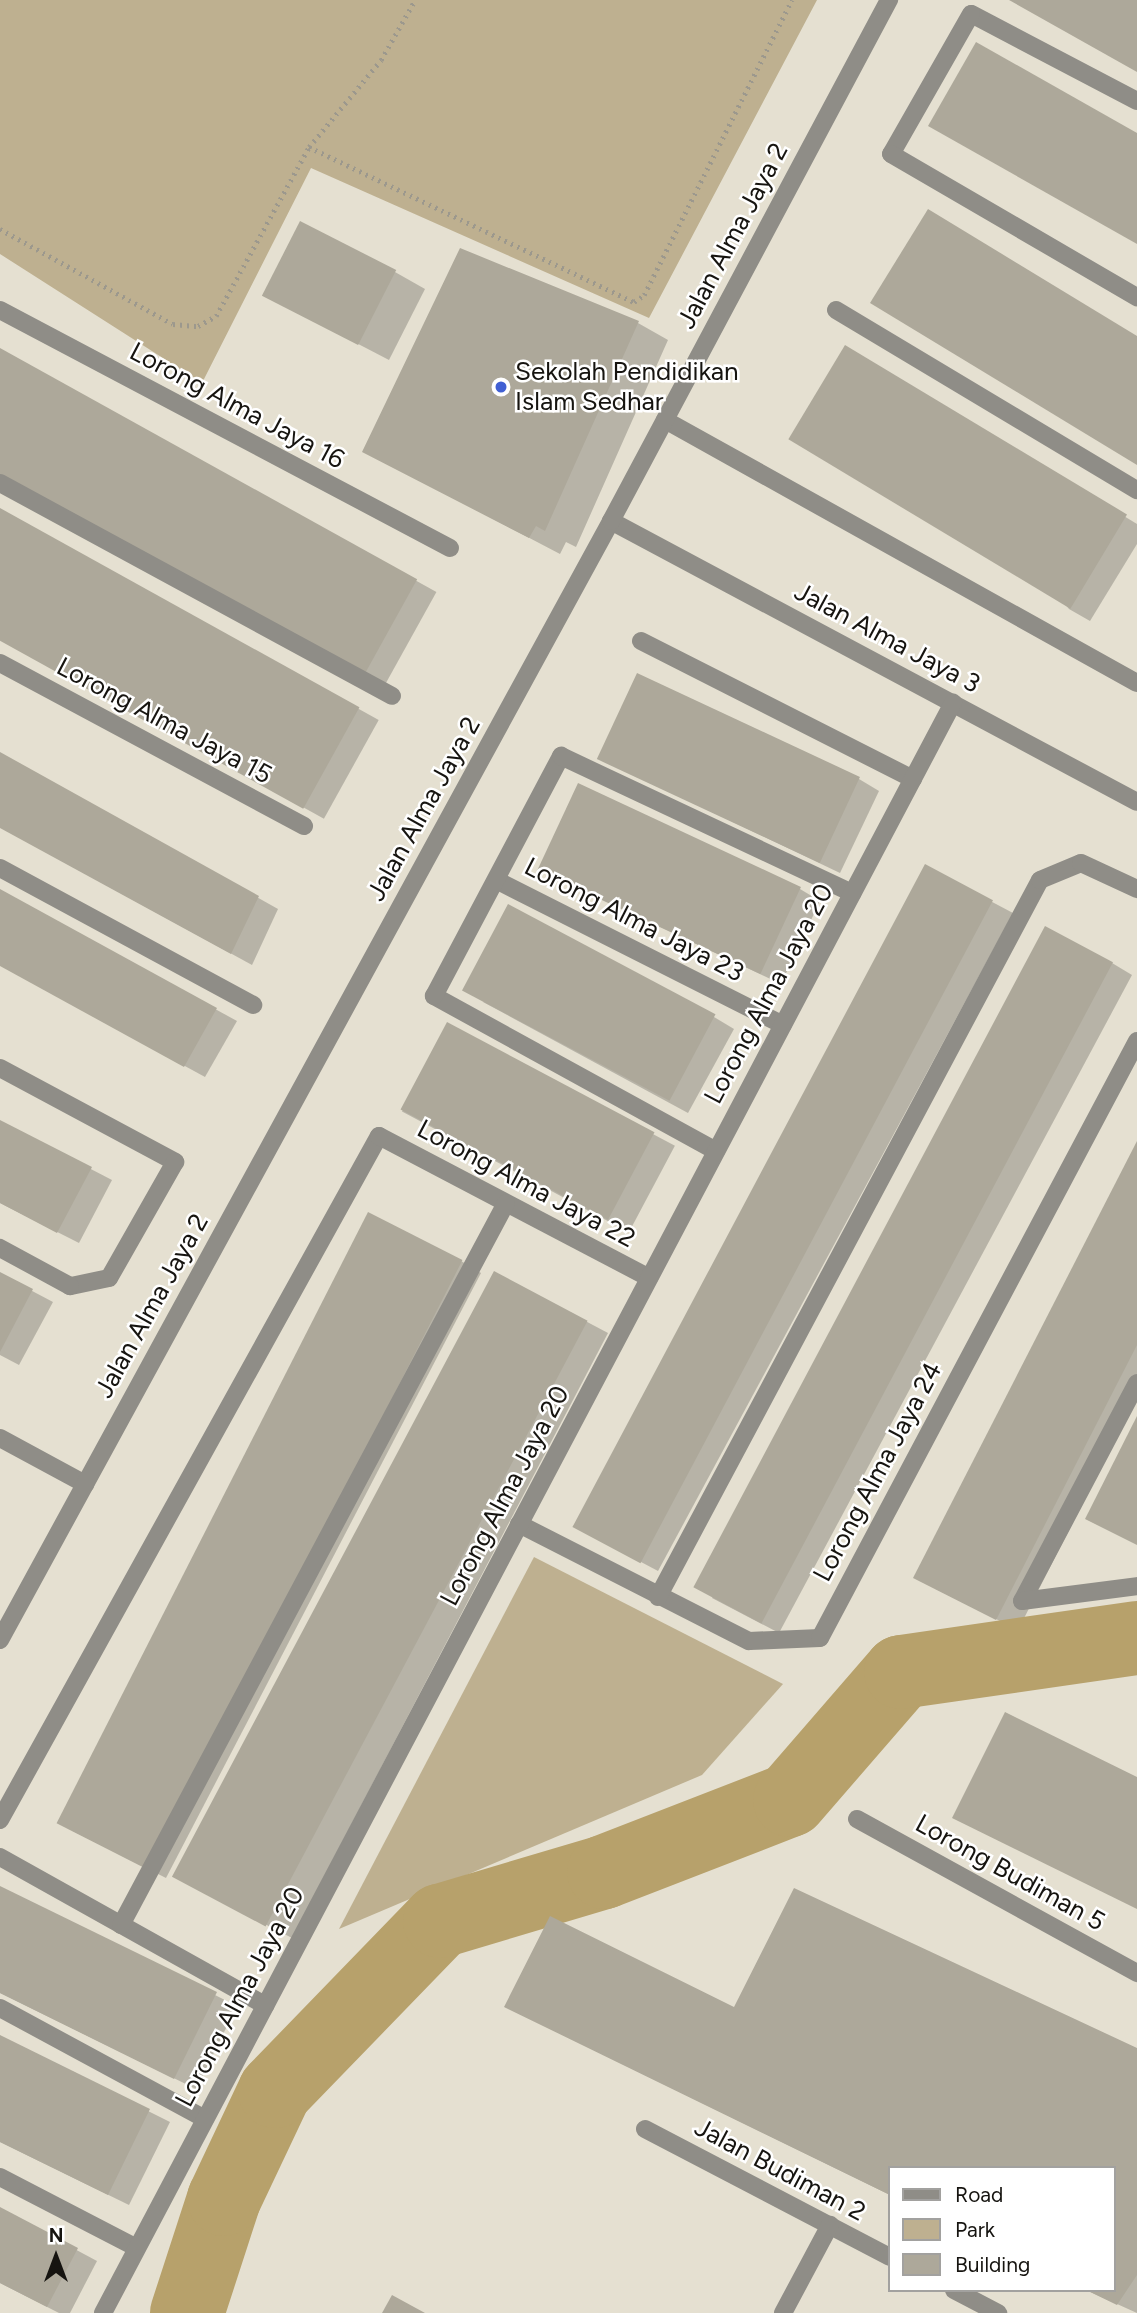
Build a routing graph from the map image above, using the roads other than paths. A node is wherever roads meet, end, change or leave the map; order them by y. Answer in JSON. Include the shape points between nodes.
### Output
{"nodes":[{"id":1,"x":889,"y":0,"type":"edge"},
{"id":2,"x":1137,"y":101,"type":"edge"},
{"id":3,"x":1137,"y":297,"type":"edge"},
{"id":4,"x":0,"y":310,"type":"edge"},
{"id":5,"x":836,"y":310,"type":"dead end"},
{"id":6,"x":665,"y":419,"type":"junction"},
{"id":7,"x":0,"y":483,"type":"edge"},
{"id":8,"x":1137,"y":490,"type":"edge"},
{"id":9,"x":611,"y":521,"type":"junction"},
{"id":10,"x":450,"y":548,"type":"dead end"},
{"id":11,"x":641,"y":641,"type":"dead end"},
{"id":12,"x":0,"y":663,"type":"edge"},
{"id":13,"x":1136,"y":679,"type":"edge"},
{"id":14,"x":392,"y":696,"type":"dead end"},
{"id":15,"x":953,"y":703,"type":"junction"},
{"id":16,"x":913,"y":779,"type":"junction"},
{"id":17,"x":1137,"y":802,"type":"edge"},
{"id":18,"x":304,"y":826,"type":"dead end"},
{"id":19,"x":0,"y":868,"type":"edge"},
{"id":20,"x":498,"y":881,"type":"junction"},
{"id":21,"x":1137,"y":889,"type":"edge"},
{"id":22,"x":852,"y":893,"type":"junction"},
{"id":23,"x":253,"y":1005,"type":"dead end"},
{"id":24,"x":783,"y":1025,"type":"junction"},
{"id":25,"x":1137,"y":1041,"type":"edge"},
{"id":26,"x":0,"y":1068,"type":"edge"},
{"id":27,"x":716,"y":1151,"type":"junction"},
{"id":28,"x":506,"y":1203,"type":"junction"},
{"id":29,"x":0,"y":1248,"type":"edge"},
{"id":30,"x":649,"y":1278,"type":"junction"},
{"id":31,"x":1137,"y":1383,"type":"edge"},
{"id":32,"x":0,"y":1438,"type":"edge"},
{"id":33,"x":85,"y":1484,"type":"junction"},
{"id":34,"x":519,"y":1524,"type":"junction"},
{"id":35,"x":1137,"y":1586,"type":"edge"},
{"id":36,"x":658,"y":1597,"type":"junction"},
{"id":37,"x":0,"y":1640,"type":"edge"},
{"id":38,"x":857,"y":1819,"type":"dead end"},
{"id":39,"x":0,"y":1820,"type":"edge"},
{"id":40,"x":0,"y":1857,"type":"edge"},
{"id":41,"x":121,"y":1925,"type":"junction"},
{"id":42,"x":1137,"y":1973,"type":"edge"},
{"id":43,"x":265,"y":2005,"type":"junction"},
{"id":44,"x":0,"y":2008,"type":"edge"},
{"id":45,"x":205,"y":2119,"type":"junction"},
{"id":46,"x":645,"y":2129,"type":"dead end"},
{"id":47,"x":0,"y":2177,"type":"edge"},
{"id":48,"x":830,"y":2225,"type":"junction"},
{"id":49,"x":137,"y":2248,"type":"junction"},
{"id":50,"x":888,"y":2256,"type":"edge"},
{"id":51,"x":958,"y":2292,"type":"edge"},
{"id":52,"x":103,"y":2313,"type":"edge"},
{"id":53,"x":783,"y":2313,"type":"edge"},
{"id":54,"x":998,"y":2313,"type":"edge"}],
"edges":[{"from":1,"to":6,"type":"street","name":"Jalan Alma Jaya 2"},
{"from":2,"to":3,"type":"street","via":[[971,13],[891,154]]},
{"from":4,"to":10,"type":"street","name":"Lorong Alma Jaya 16"},
{"from":5,"to":8,"type":"street"},
{"from":6,"to":9,"type":"street","name":"Jalan Alma Jaya 2"},
{"from":6,"to":13,"type":"street"},
{"from":7,"to":14,"type":"street"},
{"from":9,"to":15,"type":"street","name":"Jalan Alma Jaya 3"},
{"from":9,"to":33,"type":"street","name":"Jalan Alma Jaya 2"},
{"from":11,"to":16,"type":"street"},
{"from":12,"to":18,"type":"street","name":"Lorong Alma Jaya 15"},
{"from":15,"to":16,"type":"street","name":"Lorong Alma Jaya 20"},
{"from":15,"to":17,"type":"street","name":"Jalan Alma Jaya 3"},
{"from":16,"to":22,"type":"street","name":"Lorong Alma Jaya 20"},
{"from":19,"to":23,"type":"street"},
{"from":20,"to":22,"type":"street","via":[[561,755]]},
{"from":20,"to":24,"type":"street","name":"Lorong Alma Jaya 23"},
{"from":20,"to":27,"type":"street","via":[[434,996]]},
{"from":21,"to":36,"type":"street","via":[[1081,863],[1040,880]]},
{"from":22,"to":24,"type":"street","name":"Lorong Alma Jaya 20"},
{"from":24,"to":27,"type":"street","name":"Lorong Alma Jaya 20"},
{"from":25,"to":36,"type":"street","name":"Lorong Alma Jaya 24","via":[[820,1638],[749,1642]]},
{"from":26,"to":29,"type":"street","via":[[175,1161],[109,1278],[70,1286]]},
{"from":27,"to":30,"type":"street","name":"Lorong Alma Jaya 20"},
{"from":28,"to":30,"type":"street","name":"Lorong Alma Jaya 22"},
{"from":28,"to":39,"type":"street","name":"Lorong Alma Jaya 22","via":[[379,1136]]},
{"from":28,"to":41,"type":"street"},
{"from":30,"to":34,"type":"street","name":"Lorong Alma Jaya 20"},
{"from":31,"to":35,"type":"street","via":[[1022,1601]]},
{"from":32,"to":33,"type":"street"},
{"from":33,"to":37,"type":"street","name":"Jalan Alma Jaya 2"},
{"from":34,"to":36,"type":"street","name":"Lorong Alma Jaya 24"},
{"from":34,"to":43,"type":"street","name":"Lorong Alma Jaya 20"},
{"from":38,"to":42,"type":"street","name":"Lorong Budiman 5"},
{"from":40,"to":41,"type":"street"},
{"from":41,"to":43,"type":"street"},
{"from":43,"to":45,"type":"street","name":"Lorong Alma Jaya 20"},
{"from":44,"to":45,"type":"street"},
{"from":45,"to":49,"type":"street","name":"Lorong Alma Jaya 20"},
{"from":46,"to":48,"type":"street","name":"Jalan Budiman 2"},
{"from":47,"to":49,"type":"street"},
{"from":48,"to":50,"type":"street","name":"Jalan Budiman 2"},
{"from":48,"to":53,"type":"street"},
{"from":49,"to":52,"type":"street","name":"Lorong Alma Jaya 20"},
{"from":51,"to":54,"type":"street"}]}
